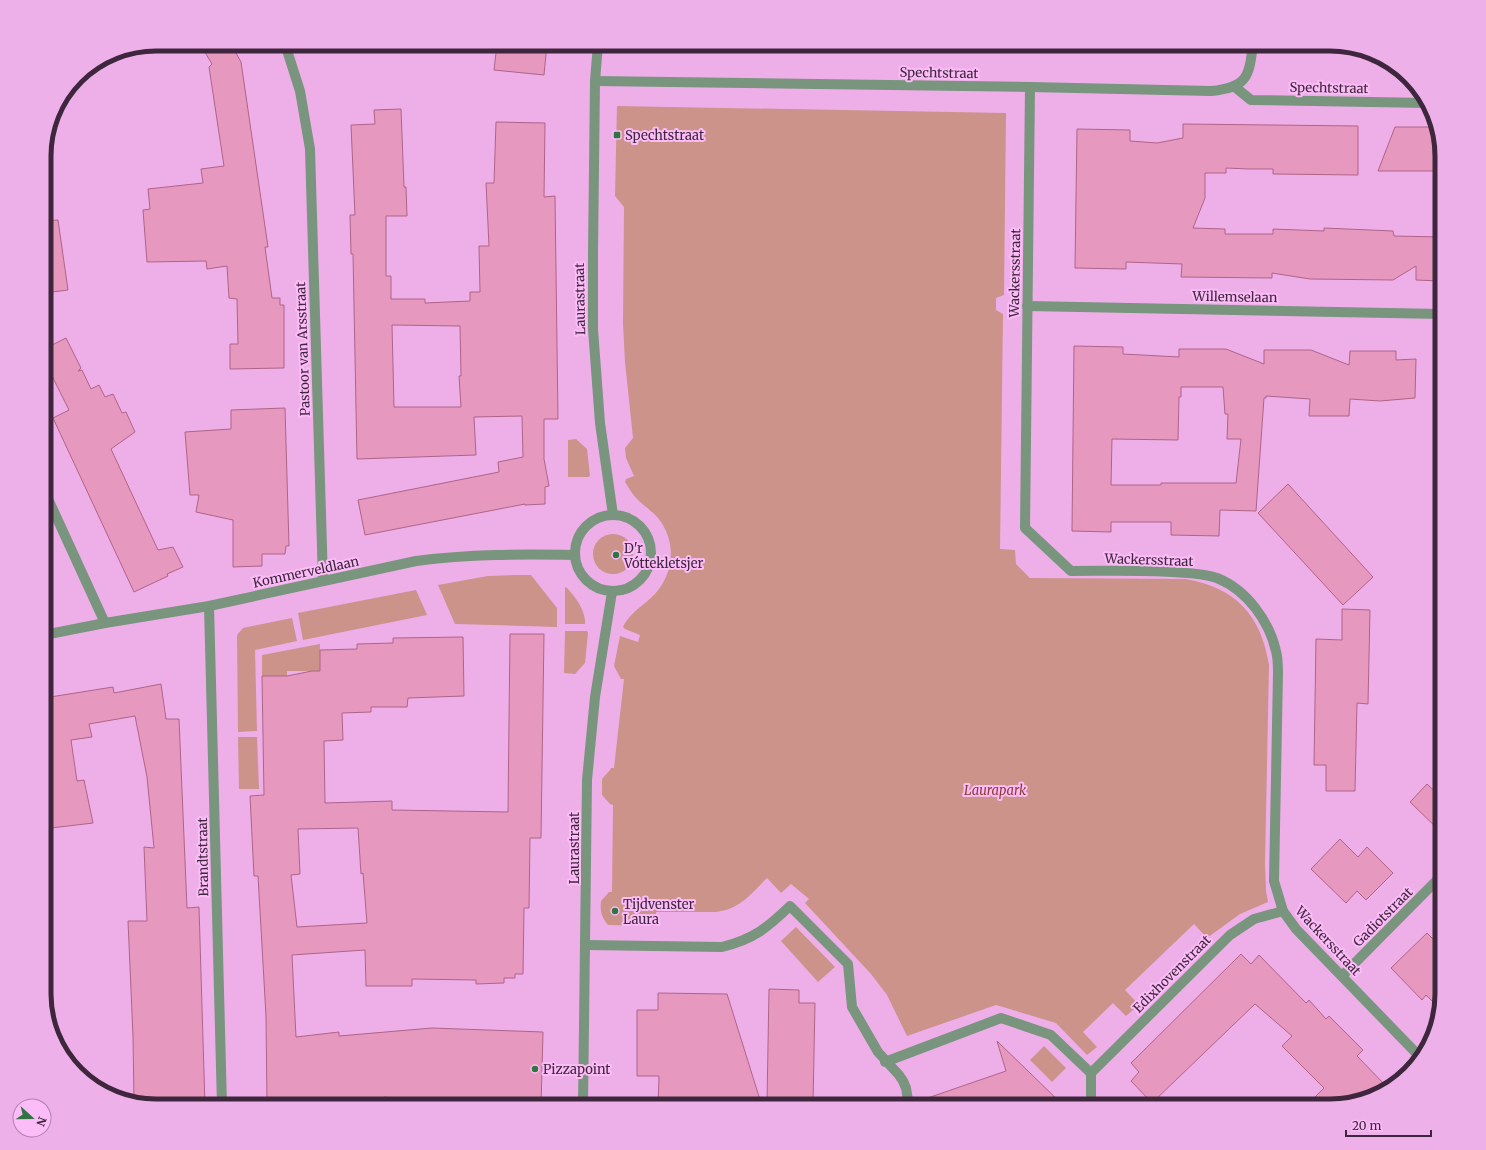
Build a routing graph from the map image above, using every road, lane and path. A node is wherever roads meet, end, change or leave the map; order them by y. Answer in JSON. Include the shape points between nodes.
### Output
{"nodes":[{"id":1,"x":287,"y":51,"type":"edge"},
{"id":2,"x":597,"y":51,"type":"edge"},
{"id":3,"x":1252,"y":51,"type":"edge"},
{"id":4,"x":595,"y":81,"type":"junction"},
{"id":5,"x":1030,"y":87,"type":"junction"},
{"id":6,"x":1235,"y":87,"type":"junction"},
{"id":7,"x":1420,"y":103,"type":"edge"},
{"id":8,"x":1027,"y":306,"type":"junction"},
{"id":9,"x":1435,"y":314,"type":"edge"},
{"id":10,"x":51,"y":505,"type":"edge"},
{"id":11,"x":613,"y":515,"type":"junction"},
{"id":12,"x":575,"y":555,"type":"junction"},
{"id":13,"x":323,"y":581,"type":"junction"},
{"id":14,"x":612,"y":592,"type":"junction"},
{"id":15,"x":209,"y":606,"type":"junction"},
{"id":16,"x":105,"y":623,"type":"junction"},
{"id":17,"x":51,"y":634,"type":"edge"},
{"id":18,"x":1435,"y":882,"type":"edge"},
{"id":19,"x":1283,"y":910,"type":"junction"},
{"id":20,"x":586,"y":945,"type":"junction"},
{"id":21,"x":1342,"y":976,"type":"junction"},
{"id":22,"x":1416,"y":1053,"type":"edge"},
{"id":23,"x":885,"y":1062,"type":"junction"},
{"id":24,"x":1090,"y":1073,"type":"junction"},
{"id":25,"x":222,"y":1099,"type":"edge"},
{"id":26,"x":583,"y":1099,"type":"edge"},
{"id":27,"x":908,"y":1099,"type":"edge"},
{"id":28,"x":1091,"y":1099,"type":"edge"}],
"edges":[{"from":1,"to":13,"type":"street","name":"Pastoor van Arsstraat","via":[[300,91],[310,149]]},
{"from":2,"to":4,"type":"street","name":"Laurastraat"},
{"from":3,"to":6,"type":"street","via":[[1244,79]]},
{"from":4,"to":5,"type":"street","name":"Spechtstraat"},
{"from":4,"to":11,"type":"street","name":"Laurastraat","via":[[594,337],[600,423]]},
{"from":5,"to":6,"type":"street","name":"Spechtstraat","via":[[1211,91]]},
{"from":5,"to":8,"type":"street","name":"Wackersstraat"},
{"from":6,"to":7,"type":"street","name":"Spechtstraat","via":[[1252,100]]},
{"from":8,"to":9,"type":"street","name":"Willemselaan"},
{"from":8,"to":19,"type":"street","name":"Wackersstraat","via":[[1025,528],[1072,571],[1158,571],[1196,573],[1217,578],[1246,598],[1259,612],[1270,633],[1276,652],[1278,672],[1274,881]]},
{"from":10,"to":16,"type":"street"},
{"from":11,"to":12,"type":"street","via":[[598,518],[585,527],[577,540]]},
{"from":11,"to":14,"type":"street","via":[[629,518],[643,528],[652,554],[648,570],[638,583]]},
{"from":12,"to":13,"type":"street","name":"Kommerveldlaan","via":[[495,554],[439,558]]},
{"from":12,"to":14,"type":"street","via":[[584,579],[597,588]]},
{"from":13,"to":15,"type":"street","name":"Kommerveldlaan"},
{"from":14,"to":20,"type":"street","name":"Laurastraat","via":[[594,704],[587,780]]},
{"from":15,"to":16,"type":"street","name":"Kommerveldlaan"},
{"from":15,"to":25,"type":"street","name":"Brandtstraat"},
{"from":16,"to":17,"type":"street","name":"Kommerveldlaan"},
{"from":18,"to":21,"type":"street","name":"Gadiotstraat"},
{"from":19,"to":21,"type":"street","name":"Wackersstraat","via":[[1296,930]]},
{"from":19,"to":24,"type":"street","name":"Edixhovenstraat","via":[[1254,919],[1230,935]]},
{"from":20,"to":23,"type":"street","via":[[722,947],[756,935],[772,924],[790,906],[848,964],[852,1007]]},
{"from":20,"to":26,"type":"street","name":"Laurastraat"},
{"from":21,"to":22,"type":"street","name":"Wackersstraat"},
{"from":23,"to":24,"type":"street","via":[[1001,1018],[1051,1036]]},
{"from":23,"to":27,"type":"street","via":[[903,1081]]},
{"from":24,"to":28,"type":"street"}]}
